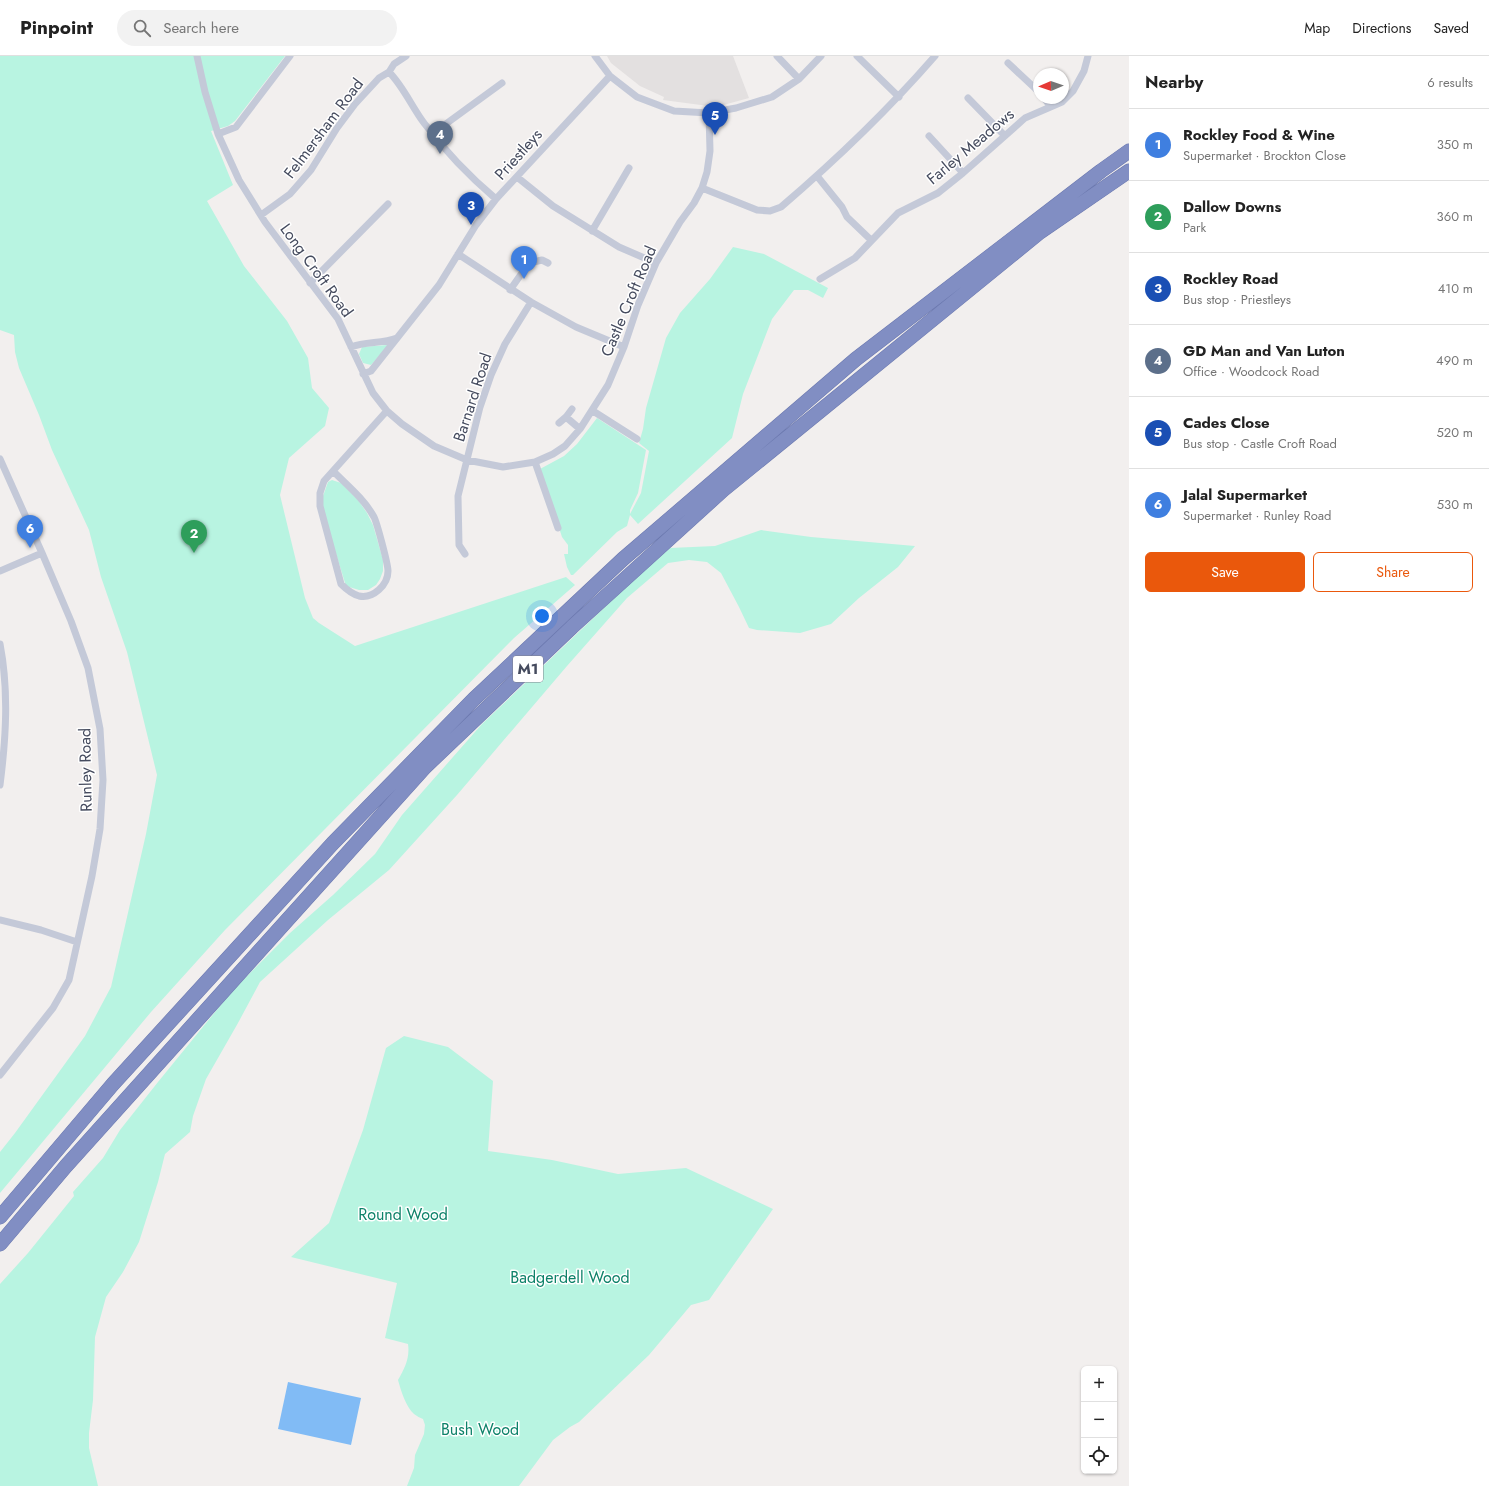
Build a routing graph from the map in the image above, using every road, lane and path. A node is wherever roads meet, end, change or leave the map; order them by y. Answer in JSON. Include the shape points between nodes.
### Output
{"nodes":[{"id":1,"x":197,"y":56,"type":"edge"},
{"id":2,"x":290,"y":56,"type":"edge"},
{"id":3,"x":406,"y":56,"type":"edge"},
{"id":4,"x":595,"y":56,"type":"edge"},
{"id":5,"x":777,"y":56,"type":"edge"},
{"id":6,"x":821,"y":56,"type":"edge"},
{"id":7,"x":857,"y":56,"type":"edge"},
{"id":8,"x":935,"y":56,"type":"edge"},
{"id":9,"x":1088,"y":56,"type":"edge"},
{"id":10,"x":1008,"y":62,"type":"dead end"},
{"id":11,"x":389,"y":72,"type":"junction"},
{"id":12,"x":610,"y":76,"type":"junction"},
{"id":13,"x":799,"y":79,"type":"junction"},
{"id":14,"x":502,"y":83,"type":"dead end"},
{"id":15,"x":1033,"y":86,"type":"edge"},
{"id":16,"x":899,"y":97,"type":"junction"},
{"id":17,"x":968,"y":98,"type":"dead end"},
{"id":18,"x":1050,"y":106,"type":"joint"},
{"id":19,"x":709,"y":113,"type":"junction"},
{"id":20,"x":218,"y":134,"type":"junction"},
{"id":21,"x":432,"y":134,"type":"junction"},
{"id":22,"x":1004,"y":135,"type":"junction"},
{"id":23,"x":929,"y":136,"type":"dead end"},
{"id":24,"x":1129,"y":151,"type":"edge"},
{"id":25,"x":629,"y":168,"type":"dead end"},
{"id":26,"x":1129,"y":171,"type":"edge"},
{"id":27,"x":963,"y":173,"type":"junction"},
{"id":28,"x":817,"y":176,"type":"junction"},
{"id":29,"x":517,"y":177,"type":"junction"},
{"id":30,"x":702,"y":188,"type":"junction"},
{"id":31,"x":496,"y":199,"type":"junction"},
{"id":32,"x":388,"y":204,"type":"dead end"},
{"id":33,"x":261,"y":215,"type":"junction"},
{"id":34,"x":592,"y":231,"type":"junction"},
{"id":35,"x":871,"y":240,"type":"junction"},
{"id":36,"x":458,"y":254,"type":"junction"},
{"id":37,"x":548,"y":263,"type":"dead end"},
{"id":38,"x":656,"y":263,"type":"junction"},
{"id":39,"x":820,"y":279,"type":"dead end"},
{"id":40,"x":310,"y":283,"type":"junction"},
{"id":41,"x":510,"y":290,"type":"junction"},
{"id":42,"x":531,"y":302,"type":"junction"},
{"id":43,"x":399,"y":337,"type":"junction"},
{"id":44,"x":351,"y":347,"type":"junction"},
{"id":45,"x":624,"y":347,"type":"junction"},
{"id":46,"x":363,"y":374,"type":"junction"},
{"id":47,"x":572,"y":409,"type":"dead end"},
{"id":48,"x":387,"y":411,"type":"junction"},
{"id":49,"x":592,"y":411,"type":"junction"},
{"id":50,"x":566,"y":417,"type":"junction"},
{"id":51,"x":559,"y":423,"type":"dead end"},
{"id":52,"x":580,"y":429,"type":"junction"},
{"id":53,"x":637,"y":439,"type":"dead end"},
{"id":54,"x":0,"y":459,"type":"edge"},
{"id":55,"x":467,"y":460,"type":"junction"},
{"id":56,"x":534,"y":462,"type":"junction"},
{"id":57,"x":333,"y":471,"type":"junction"},
{"id":58,"x":558,"y":528,"type":"dead end"},
{"id":59,"x":42,"y":553,"type":"junction"},
{"id":60,"x":465,"y":554,"type":"dead end"},
{"id":61,"x":0,"y":571,"type":"edge"},
{"id":62,"x":0,"y":644,"type":"edge"},
{"id":63,"x":0,"y":785,"type":"edge"},
{"id":64,"x":0,"y":920,"type":"edge"},
{"id":65,"x":78,"y":942,"type":"junction"},
{"id":66,"x":0,"y":1075,"type":"edge"},
{"id":67,"x":0,"y":1217,"type":"edge"},
{"id":68,"x":0,"y":1244,"type":"edge"}],
"edges":[{"from":1,"to":20,"type":"street","name":"Long Croft Road"},
{"from":2,"to":20,"type":"street","via":[[236,127]]},
{"from":3,"to":11,"type":"street","name":"Felmersham Road","via":[[394,64]]},
{"from":4,"to":12,"type":"street"},
{"from":5,"to":13,"type":"street"},
{"from":6,"to":13,"type":"street"},
{"from":7,"to":16,"type":"street"},
{"from":8,"to":16,"type":"street"},
{"from":9,"to":18,"type":"street","name":"Farley Meadows","via":[[1084,71],[1073,91],[1062,102]]},
{"from":10,"to":15,"type":"street"},
{"from":11,"to":21,"type":"street"},
{"from":11,"to":33,"type":"street","name":"Felmersham Road","via":[[379,78],[355,104],[311,170],[290,194]]},
{"from":12,"to":19,"type":"street","via":[[637,97],[674,111]]},
{"from":12,"to":29,"type":"street","name":"Priestleys"},
{"from":13,"to":19,"type":"street","via":[[772,97]]},
{"from":14,"to":21,"type":"street"},
{"from":16,"to":28,"type":"street"},
{"from":17,"to":22,"type":"street"},
{"from":18,"to":22,"type":"street","name":"Farley Meadows","via":[[1025,118]]},
{"from":19,"to":30,"type":"street","name":"Castle Croft Road","via":[[710,151]]},
{"from":20,"to":33,"type":"street","name":"Long Croft Road","via":[[239,180]]},
{"from":21,"to":31,"type":"street","via":[[468,175]]},
{"from":22,"to":27,"type":"street","name":"Farley Meadows"},
{"from":23,"to":27,"type":"street"},
{"from":24,"to":67,"type":"highway","number":"M1","via":[[856,359],[623,559],[474,699],[333,843],[113,1084]]},
{"from":25,"to":34,"type":"street"},
{"from":26,"to":68,"type":"highway","number":"M1","via":[[1040,232],[723,490],[572,627],[425,768],[66,1166]]},
{"from":27,"to":35,"type":"street","name":"Farley Meadows","via":[[938,193],[898,212]]},
{"from":28,"to":30,"type":"street","via":[[782,207],[770,211],[757,210]]},
{"from":28,"to":35,"type":"street","via":[[847,217]]},
{"from":29,"to":31,"type":"street","name":"Priestleys"},
{"from":29,"to":34,"type":"street","via":[[553,206]]},
{"from":30,"to":38,"type":"street","name":"Castle Croft Road"},
{"from":31,"to":36,"type":"street","name":"Priestleys"},
{"from":32,"to":40,"type":"street"},
{"from":33,"to":40,"type":"street","name":"Long Croft Road"},
{"from":34,"to":38,"type":"street","via":[[619,247]]},
{"from":35,"to":39,"type":"street","name":"Farley Meadows","via":[[855,258]]},
{"from":36,"to":41,"type":"street"},
{"from":36,"to":43,"type":"street","name":"Priestleys","via":[[439,285]]},
{"from":37,"to":41,"type":"street","via":[[542,260],[528,263]]},
{"from":38,"to":45,"type":"street","name":"Castle Croft Road"},
{"from":40,"to":44,"type":"street","name":"Long Croft Road","via":[[338,319]]},
{"from":41,"to":42,"type":"street"},
{"from":42,"to":45,"type":"street","via":[[576,327]]},
{"from":42,"to":55,"type":"street","name":"Barnard Road","via":[[505,344],[491,375]]},
{"from":43,"to":44,"type":"street","via":[[386,342]]},
{"from":43,"to":46,"type":"street","name":"Priestleys","via":[[371,371]]},
{"from":44,"to":46,"type":"street","name":"Long Croft Road"},
{"from":45,"to":49,"type":"street","name":"Castle Croft Road","via":[[608,385]]},
{"from":46,"to":48,"type":"street","name":"Long Croft Road"},
{"from":47,"to":50,"type":"street"},
{"from":48,"to":55,"type":"street","name":"Long Croft Road","via":[[434,446]]},
{"from":48,"to":57,"type":"street"},
{"from":49,"to":52,"type":"street","name":"Castle Croft Road"},
{"from":49,"to":53,"type":"street"},
{"from":50,"to":51,"type":"street"},
{"from":50,"to":52,"type":"street"},
{"from":52,"to":56,"type":"street","name":"Castle Croft Road","via":[[565,446]]},
{"from":54,"to":59,"type":"street","name":"Runley Road"},
{"from":55,"to":56,"type":"street","name":"Castle Croft Road","via":[[503,467]]},
{"from":55,"to":60,"type":"street","name":"Barnard Road","via":[[458,496],[459,545]]},
{"from":56,"to":58,"type":"street"},
{"from":57,"to":57,"type":"street","via":[[324,482],[320,493],[320,506],[341,584],[359,596],[370,595],[386,582],[388,571],[374,519],[365,503]]},
{"from":59,"to":61,"type":"street"},
{"from":59,"to":65,"type":"street","name":"Runley Road","via":[[88,668],[100,729],[103,780],[100,829]]},
{"from":62,"to":63,"type":"street","via":[[6,713]]},
{"from":64,"to":65,"type":"street"},
{"from":65,"to":66,"type":"street","name":"Runley Road","via":[[69,980],[53,1008]]}]}
